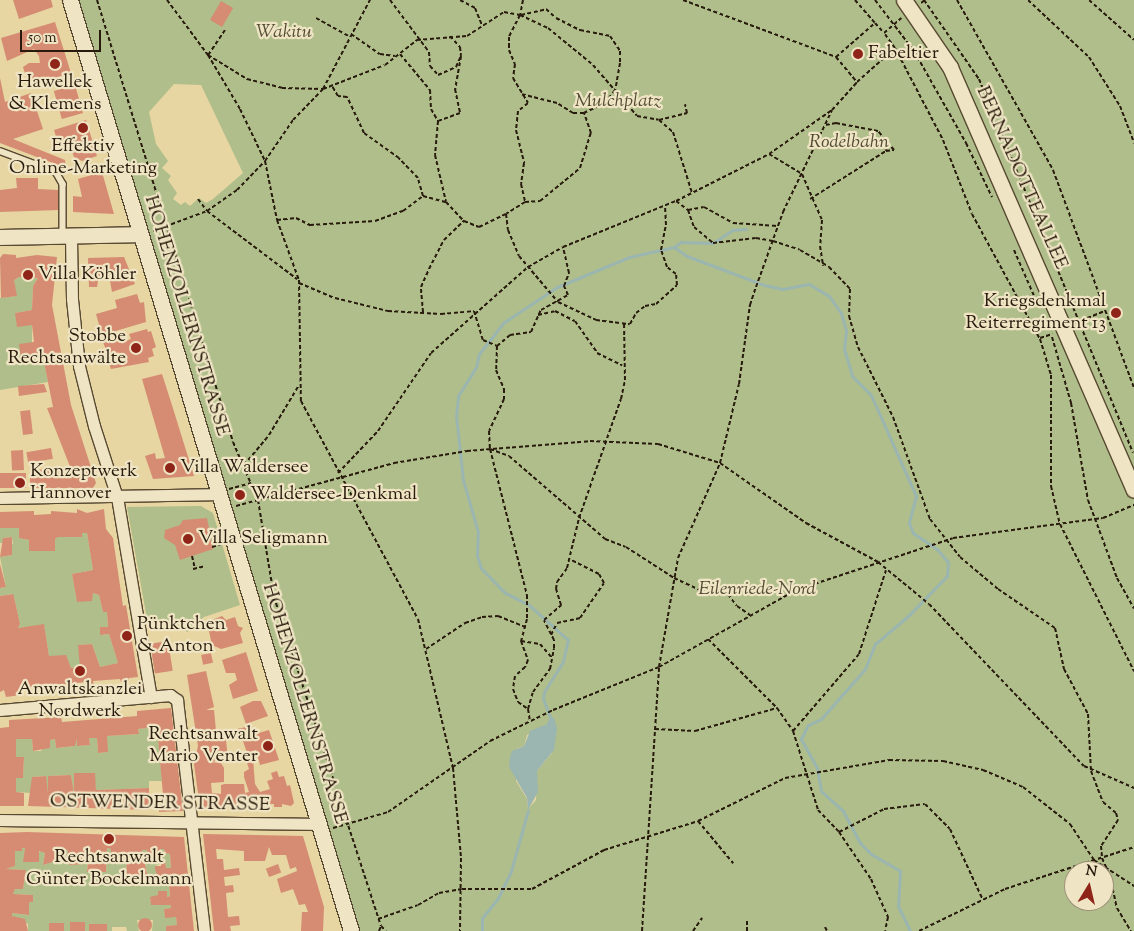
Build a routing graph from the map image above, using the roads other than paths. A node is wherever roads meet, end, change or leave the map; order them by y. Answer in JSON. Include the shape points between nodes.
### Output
{"nodes":[{"id":1,"x":70,"y":0,"type":"edge"},
{"id":2,"x":913,"y":3,"type":"edge"},
{"id":3,"x":0,"y":151,"type":"edge"},
{"id":4,"x":139,"y":234,"type":"junction"},
{"id":5,"x":67,"y":236,"type":"junction"},
{"id":6,"x":0,"y":237,"type":"edge"},
{"id":7,"x":1134,"y":490,"type":"edge"},
{"id":8,"x":219,"y":493,"type":"junction"},
{"id":9,"x":117,"y":496,"type":"junction"},
{"id":10,"x":0,"y":498,"type":"edge"},
{"id":11,"x":151,"y":697,"type":"junction"},
{"id":12,"x":0,"y":710,"type":"edge"},
{"id":13,"x":0,"y":820,"type":"edge"},
{"id":14,"x":192,"y":823,"type":"junction"},
{"id":15,"x":320,"y":827,"type":"junction"},
{"id":16,"x":204,"y":931,"type":"edge"},
{"id":17,"x":352,"y":931,"type":"edge"}],
"edges":[{"from":1,"to":4,"type":"street","name":"HOHENZOLLERNSTRASSE"},
{"from":2,"to":7,"type":"street","name":"BERNADOTTEALLEE","via":[[960,89]]},
{"from":3,"to":5,"type":"lane","via":[[56,172],[63,184]]},
{"from":4,"to":5,"type":"street"},
{"from":4,"to":8,"type":"street","name":"HOHENZOLLERNSTRASSE"},
{"from":5,"to":6,"type":"street"},
{"from":5,"to":9,"type":"street","via":[[79,366]]},
{"from":8,"to":9,"type":"street"},
{"from":8,"to":15,"type":"street","name":"HOHENZOLLERNSTRASSE"},
{"from":9,"to":10,"type":"street"},
{"from":9,"to":11,"type":"street"},
{"from":11,"to":12,"type":"street"},
{"from":11,"to":14,"type":"street","via":[[170,695],[180,706]]},
{"from":13,"to":14,"type":"street","name":"OSTWENDER STRASSE"},
{"from":14,"to":15,"type":"street","name":"OSTWENDER STRASSE"},
{"from":14,"to":16,"type":"street"},
{"from":15,"to":17,"type":"street","name":"HOHENZOLLERNSTRASSE"}]}
